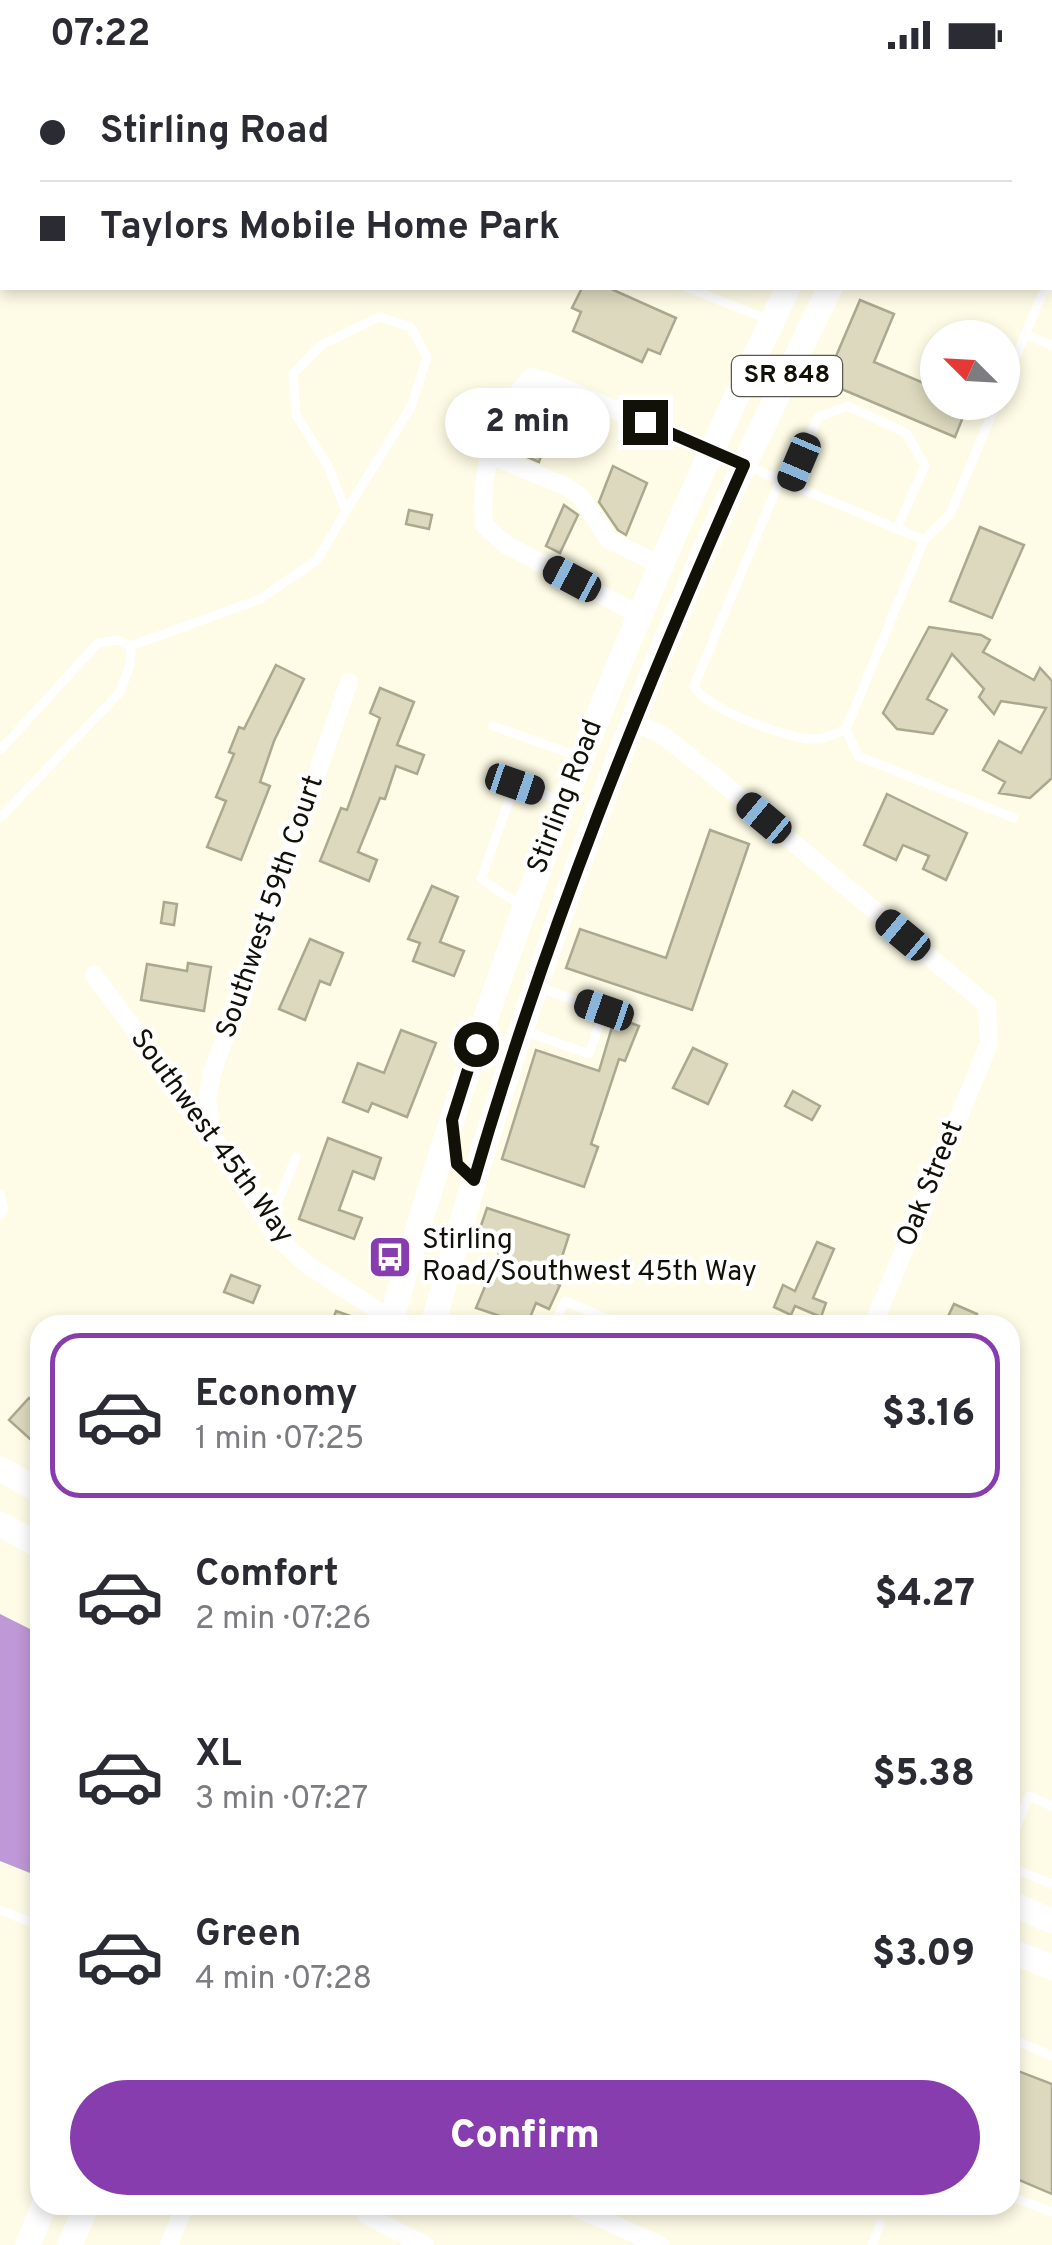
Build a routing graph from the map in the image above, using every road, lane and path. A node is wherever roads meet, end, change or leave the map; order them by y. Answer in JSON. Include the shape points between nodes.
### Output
{"nodes":[{"id":1,"x":693,"y":290,"type":"edge"},
{"id":2,"x":787,"y":290,"type":"edge"},
{"id":3,"x":829,"y":290,"type":"edge"},
{"id":4,"x":1044,"y":290,"type":"edge"},
{"id":5,"x":772,"y":321,"type":"junction"},
{"id":6,"x":1025,"y":334,"type":"junction"},
{"id":7,"x":1020,"y":346,"type":"edge"},
{"id":8,"x":1052,"y":346,"type":"edge"},
{"id":9,"x":989,"y":420,"type":"edge"},
{"id":10,"x":710,"y":450,"type":"junction"},
{"id":11,"x":490,"y":455,"type":"junction"},
{"id":12,"x":744,"y":465,"type":"junction"},
{"id":13,"x":784,"y":482,"type":"junction"},
{"id":14,"x":346,"y":511,"type":"junction"},
{"id":15,"x":897,"y":528,"type":"junction"},
{"id":16,"x":924,"y":540,"type":"junction"},
{"id":17,"x":660,"y":565,"type":"junction"},
{"id":18,"x":638,"y":614,"type":"junction"},
{"id":19,"x":131,"y":646,"type":"junction"},
{"id":20,"x":349,"y":682,"type":"dead end"},
{"id":21,"x":634,"y":721,"type":"junction"},
{"id":22,"x":493,"y":726,"type":"dead end"},
{"id":23,"x":846,"y":729,"type":"junction"},
{"id":24,"x":0,"y":750,"type":"edge"},
{"id":25,"x":580,"y":757,"type":"junction"},
{"id":26,"x":563,"y":801,"type":"junction"},
{"id":27,"x":0,"y":818,"type":"edge"},
{"id":28,"x":1014,"y":818,"type":"dead end"},
{"id":29,"x":525,"y":908,"type":"junction"},
{"id":30,"x":94,"y":975,"type":"dead end"},
{"id":31,"x":539,"y":987,"type":"junction"},
{"id":32,"x":524,"y":1031,"type":"junction"},
{"id":33,"x":452,"y":1120,"type":"junction"},
{"id":34,"x":212,"y":1135,"type":"junction"},
{"id":35,"x":296,"y":1156,"type":"dead end"},
{"id":36,"x":474,"y":1180,"type":"junction"},
{"id":37,"x":0,"y":1192,"type":"edge"},
{"id":38,"x":0,"y":1215,"type":"edge"},
{"id":39,"x":268,"y":1225,"type":"junction"},
{"id":40,"x":380,"y":1315,"type":"edge"},
{"id":41,"x":392,"y":1315,"type":"edge"},
{"id":42,"x":435,"y":1315,"type":"edge"},
{"id":43,"x":558,"y":1315,"type":"edge"},
{"id":44,"x":597,"y":1315,"type":"edge"},
{"id":45,"x":877,"y":1315,"type":"edge"},
{"id":46,"x":0,"y":1469,"type":"edge"},
{"id":47,"x":30,"y":1486,"type":"edge"},
{"id":48,"x":0,"y":1524,"type":"edge"},
{"id":49,"x":30,"y":1540,"type":"edge"},
{"id":50,"x":1052,"y":1806,"type":"edge"},
{"id":51,"x":1020,"y":1818,"type":"edge"},
{"id":52,"x":1020,"y":1871,"type":"edge"},
{"id":53,"x":1052,"y":1884,"type":"edge"},
{"id":54,"x":1020,"y":1907,"type":"edge"},
{"id":55,"x":0,"y":1910,"type":"edge"},
{"id":56,"x":1052,"y":1920,"type":"edge"},
{"id":57,"x":30,"y":1922,"type":"edge"},
{"id":58,"x":1020,"y":1954,"type":"edge"},
{"id":59,"x":1052,"y":1967,"type":"edge"},
{"id":60,"x":1020,"y":2042,"type":"edge"},
{"id":61,"x":1052,"y":2056,"type":"edge"},
{"id":62,"x":1020,"y":2200,"type":"edge"},
{"id":63,"x":1052,"y":2212,"type":"edge"},
{"id":64,"x":40,"y":2215,"type":"edge"},
{"id":65,"x":83,"y":2215,"type":"edge"},
{"id":66,"x":183,"y":2215,"type":"edge"},
{"id":67,"x":366,"y":2215,"type":"edge"},
{"id":68,"x":592,"y":2215,"type":"edge"},
{"id":69,"x":880,"y":2224,"type":"dead end"},
{"id":70,"x":175,"y":2243,"type":"edge"},
{"id":71,"x":28,"y":2245,"type":"edge"},
{"id":72,"x":70,"y":2245,"type":"edge"},
{"id":73,"x":425,"y":2245,"type":"edge"},
{"id":74,"x":660,"y":2245,"type":"edge"},
{"id":75,"x":872,"y":2245,"type":"edge"}],
"edges":[{"from":1,"to":5,"type":"lane"},
{"from":2,"to":5,"type":"main road","name":"Stirling Road","number":"SR 848"},
{"from":3,"to":12,"type":"main road","name":"Stirling Road","number":"SR 848"},
{"from":4,"to":6,"type":"lane"},
{"from":5,"to":10,"type":"main road","name":"Stirling Road","number":"SR 848"},
{"from":6,"to":7,"type":"lane"},
{"from":6,"to":8,"type":"lane"},
{"from":9,"to":16,"type":"lane","via":[[950,514]]},
{"from":10,"to":11,"type":"street","via":[[532,377],[504,414]]},
{"from":10,"to":12,"type":"street"},
{"from":10,"to":17,"type":"main road","name":"Stirling Road","number":"SR 848"},
{"from":11,"to":17,"type":"street","via":[[565,486],[580,496],[610,540]]},
{"from":11,"to":18,"type":"street","via":[[481,489],[484,525],[505,544]]},
{"from":12,"to":13,"type":"lane"},
{"from":12,"to":21,"type":"main road","name":"Stirling Road","number":"SR 848"},
{"from":13,"to":15,"type":"lane"},
{"from":13,"to":15,"type":"lane","via":[[818,417],[848,406],[906,433],[925,466]]},
{"from":13,"to":23,"type":"lane","via":[[694,686],[700,698],[796,738],[820,740]]},
{"from":14,"to":14,"type":"lane","via":[[296,415],[294,374],[321,345],[380,316],[411,327],[428,356],[411,407]]},
{"from":14,"to":19,"type":"lane","via":[[317,560],[260,600]]},
{"from":15,"to":16,"type":"lane"},
{"from":16,"to":23,"type":"lane"},
{"from":17,"to":18,"type":"main road","name":"Stirling Road","number":"SR 848"},
{"from":18,"to":25,"type":"main road","name":"Stirling Road","number":"SR 848"},
{"from":19,"to":24,"type":"lane","via":[[98,643]]},
{"from":19,"to":27,"type":"lane","via":[[120,692]]},
{"from":20,"to":34,"type":"street","name":"Southwest 59th Court","via":[[212,1074]]},
{"from":21,"to":31,"type":"main road","name":"Stirling Road","number":"SR 848"},
{"from":21,"to":45,"type":"street","name":"Oak Street","via":[[665,736],[987,1005],[990,1044]]},
{"from":22,"to":25,"type":"lane"},
{"from":23,"to":28,"type":"lane","via":[[858,756]]},
{"from":25,"to":26,"type":"main road","name":"Stirling Road","number":"SR 848"},
{"from":26,"to":29,"type":"main road","name":"Stirling Road","number":"SR 848"},
{"from":26,"to":29,"type":"lane","via":[[515,784],[492,847],[481,879]]},
{"from":29,"to":33,"type":"main road","name":"Stirling Road","number":"SR 848"},
{"from":30,"to":34,"type":"street","name":"Southwest 45th Way"},
{"from":31,"to":32,"type":"main road","name":"Stirling Road","number":"SR 848"},
{"from":31,"to":32,"type":"lane","via":[[604,1010],[590,1054]]},
{"from":32,"to":36,"type":"main road","name":"Stirling Road","number":"SR 848"},
{"from":33,"to":36,"type":"main road","via":[[457,1164]]},
{"from":33,"to":41,"type":"main road","name":"Stirling Road","number":"SR 848"},
{"from":34,"to":39,"type":"street","name":"Southwest 45th Way"},
{"from":35,"to":39,"type":"lane"},
{"from":36,"to":42,"type":"main road","name":"Stirling Road","number":"SR 848"},
{"from":37,"to":38,"type":"lane"},
{"from":39,"to":40,"type":"street","name":"Southwest 45th Way","via":[[306,1264]]},
{"from":43,"to":44,"type":"lane","via":[[564,1301]]},
{"from":46,"to":47,"type":"main road"},
{"from":48,"to":49,"type":"main road"},
{"from":50,"to":51,"type":"lane","via":[[1029,1796]]},
{"from":52,"to":53,"type":"lane"},
{"from":54,"to":56,"type":"main road"},
{"from":55,"to":57,"type":"lane"},
{"from":58,"to":59,"type":"main road"},
{"from":60,"to":61,"type":"lane"},
{"from":62,"to":63,"type":"lane"},
{"from":64,"to":71,"type":"main road"},
{"from":65,"to":72,"type":"main road"},
{"from":66,"to":70,"type":"street"},
{"from":67,"to":73,"type":"street"},
{"from":68,"to":74,"type":"street"},
{"from":69,"to":75,"type":"lane"}]}
